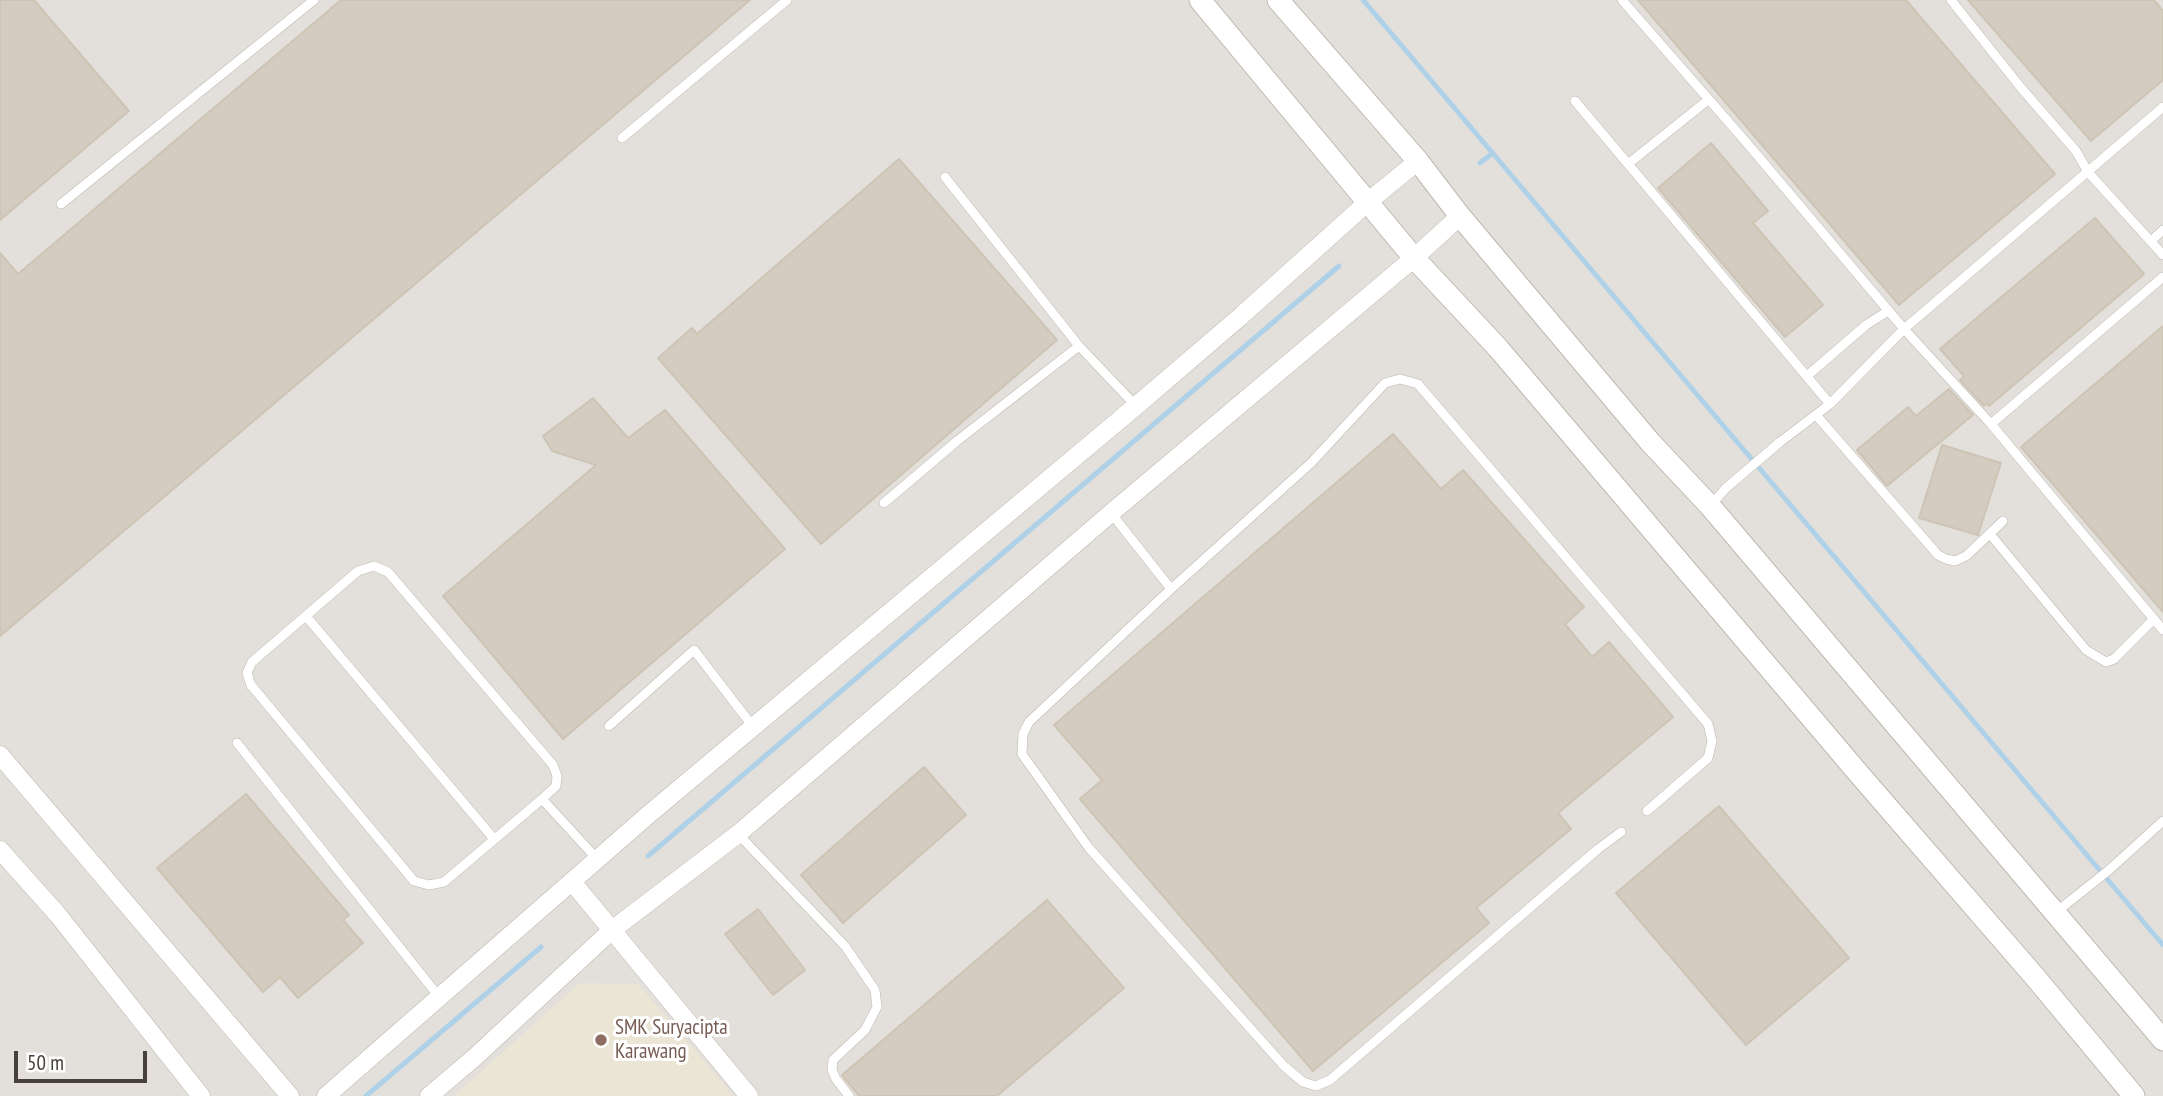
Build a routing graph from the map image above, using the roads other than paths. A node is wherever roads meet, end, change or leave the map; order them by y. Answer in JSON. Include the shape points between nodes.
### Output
{"nodes":[{"id":1,"x":314,"y":0,"type":"edge"},
{"id":2,"x":787,"y":0,"type":"edge"},
{"id":3,"x":1200,"y":0,"type":"edge"},
{"id":4,"x":1278,"y":0,"type":"edge"},
{"id":5,"x":1622,"y":0,"type":"edge"},
{"id":6,"x":1951,"y":0,"type":"edge"},
{"id":7,"x":1708,"y":100,"type":"junction"},
{"id":8,"x":1576,"y":101,"type":"dead end"},
{"id":9,"x":2163,"y":107,"type":"edge"},
{"id":10,"x":622,"y":138,"type":"dead end"},
{"id":11,"x":1418,"y":161,"type":"junction"},
{"id":12,"x":1628,"y":164,"type":"junction"},
{"id":13,"x":2088,"y":172,"type":"junction"},
{"id":14,"x":945,"y":177,"type":"dead end"},
{"id":15,"x":1369,"y":201,"type":"junction"},
{"id":16,"x":61,"y":204,"type":"dead end"},
{"id":17,"x":1460,"y":216,"type":"junction"},
{"id":18,"x":2163,"y":230,"type":"edge"},
{"id":19,"x":2151,"y":241,"type":"junction"},
{"id":20,"x":2163,"y":255,"type":"edge"},
{"id":21,"x":1414,"y":258,"type":"junction"},
{"id":22,"x":2163,"y":277,"type":"edge"},
{"id":23,"x":1888,"y":311,"type":"junction"},
{"id":24,"x":1904,"y":329,"type":"junction"},
{"id":25,"x":1079,"y":346,"type":"junction"},
{"id":26,"x":1807,"y":376,"type":"junction"},
{"id":27,"x":1830,"y":404,"type":"junction"},
{"id":28,"x":1136,"y":406,"type":"junction"},
{"id":29,"x":1816,"y":415,"type":"junction"},
{"id":30,"x":1991,"y":424,"type":"junction"},
{"id":31,"x":884,"y":503,"type":"dead end"},
{"id":32,"x":1710,"y":506,"type":"junction"},
{"id":33,"x":1111,"y":513,"type":"junction"},
{"id":34,"x":2003,"y":521,"type":"dead end"},
{"id":35,"x":1990,"y":534,"type":"junction"},
{"id":36,"x":1171,"y":589,"type":"junction"},
{"id":37,"x":306,"y":616,"type":"junction"},
{"id":38,"x":2154,"y":619,"type":"junction"},
{"id":39,"x":2163,"y":630,"type":"edge"},
{"id":40,"x":609,"y":726,"type":"dead end"},
{"id":41,"x":754,"y":728,"type":"junction"},
{"id":42,"x":237,"y":743,"type":"dead end"},
{"id":43,"x":0,"y":755,"type":"edge"},
{"id":44,"x":542,"y":799,"type":"junction"},
{"id":45,"x":1647,"y":811,"type":"dead end"},
{"id":46,"x":2163,"y":821,"type":"edge"},
{"id":47,"x":1621,"y":832,"type":"dead end"},
{"id":48,"x":738,"y":834,"type":"junction"},
{"id":49,"x":494,"y":839,"type":"junction"},
{"id":50,"x":0,"y":850,"type":"edge"},
{"id":51,"x":598,"y":860,"type":"junction"},
{"id":52,"x":573,"y":883,"type":"junction"},
{"id":53,"x":2054,"y":914,"type":"junction"},
{"id":54,"x":612,"y":930,"type":"junction"},
{"id":55,"x":440,"y":998,"type":"junction"},
{"id":56,"x":2163,"y":1040,"type":"edge"},
{"id":57,"x":201,"y":1096,"type":"edge"},
{"id":58,"x":290,"y":1096,"type":"edge"},
{"id":59,"x":326,"y":1096,"type":"edge"},
{"id":60,"x":429,"y":1096,"type":"edge"},
{"id":61,"x":749,"y":1096,"type":"edge"},
{"id":62,"x":849,"y":1096,"type":"edge"},
{"id":63,"x":2134,"y":1096,"type":"edge"}],
"edges":[{"from":1,"to":16,"type":"lane"},
{"from":2,"to":10,"type":"lane"},
{"from":3,"to":15,"type":"street"},
{"from":4,"to":11,"type":"street"},
{"from":5,"to":7,"type":"lane"},
{"from":6,"to":13,"type":"lane","via":[[2076,150]]},
{"from":7,"to":12,"type":"lane"},
{"from":7,"to":23,"type":"lane"},
{"from":8,"to":12,"type":"lane"},
{"from":9,"to":13,"type":"lane"},
{"from":11,"to":15,"type":"street"},
{"from":11,"to":17,"type":"street"},
{"from":12,"to":26,"type":"lane"},
{"from":13,"to":19,"type":"lane"},
{"from":13,"to":24,"type":"lane"},
{"from":14,"to":25,"type":"lane"},
{"from":15,"to":21,"type":"street"},
{"from":15,"to":28,"type":"street"},
{"from":17,"to":21,"type":"street"},
{"from":17,"to":32,"type":"street","via":[[1650,442]]},
{"from":18,"to":19,"type":"lane"},
{"from":19,"to":20,"type":"lane"},
{"from":21,"to":33,"type":"street"},
{"from":21,"to":63,"type":"street","via":[[1498,348]]},
{"from":22,"to":30,"type":"lane"},
{"from":23,"to":24,"type":"lane"},
{"from":23,"to":26,"type":"lane"},
{"from":24,"to":27,"type":"lane"},
{"from":24,"to":30,"type":"lane"},
{"from":25,"to":28,"type":"lane"},
{"from":25,"to":31,"type":"lane"},
{"from":26,"to":27,"type":"lane"},
{"from":27,"to":29,"type":"lane"},
{"from":28,"to":41,"type":"street"},
{"from":29,"to":32,"type":"lane"},
{"from":29,"to":35,"type":"lane","via":[[1938,555],[1955,561]]},
{"from":30,"to":38,"type":"lane"},
{"from":32,"to":53,"type":"street"},
{"from":33,"to":36,"type":"lane"},
{"from":33,"to":48,"type":"street"},
{"from":34,"to":35,"type":"lane"},
{"from":35,"to":38,"type":"lane","via":[[2086,650],[2106,662]]},
{"from":36,"to":45,"type":"lane","via":[[1311,463],[1385,383],[1400,379],[1418,384],[1708,724],[1712,741],[1708,758]]},
{"from":36,"to":47,"type":"lane","via":[[1029,722],[1022,754],[1089,848],[1303,1082],[1316,1086],[1330,1080]]},
{"from":37,"to":44,"type":"lane","via":[[358,571],[374,566],[388,572],[553,765],[556,786]]},
{"from":37,"to":49,"type":"lane"},
{"from":37,"to":49,"type":"lane","via":[[252,662],[247,673],[251,685],[414,881],[444,882]]},
{"from":38,"to":39,"type":"lane"},
{"from":40,"to":41,"type":"lane","via":[[694,650]]},
{"from":41,"to":51,"type":"street"},
{"from":42,"to":55,"type":"lane"},
{"from":43,"to":58,"type":"street"},
{"from":44,"to":49,"type":"lane"},
{"from":44,"to":51,"type":"lane"},
{"from":46,"to":53,"type":"lane"},
{"from":48,"to":54,"type":"street"},
{"from":48,"to":62,"type":"lane","via":[[845,946],[875,990],[877,1007],[865,1030],[833,1060],[832,1070]]},
{"from":50,"to":57,"type":"street","via":[[58,915]]},
{"from":51,"to":52,"type":"street"},
{"from":52,"to":54,"type":"street"},
{"from":52,"to":55,"type":"street"},
{"from":53,"to":56,"type":"street"},
{"from":54,"to":60,"type":"street"},
{"from":54,"to":61,"type":"street"},
{"from":55,"to":59,"type":"street"}]}
